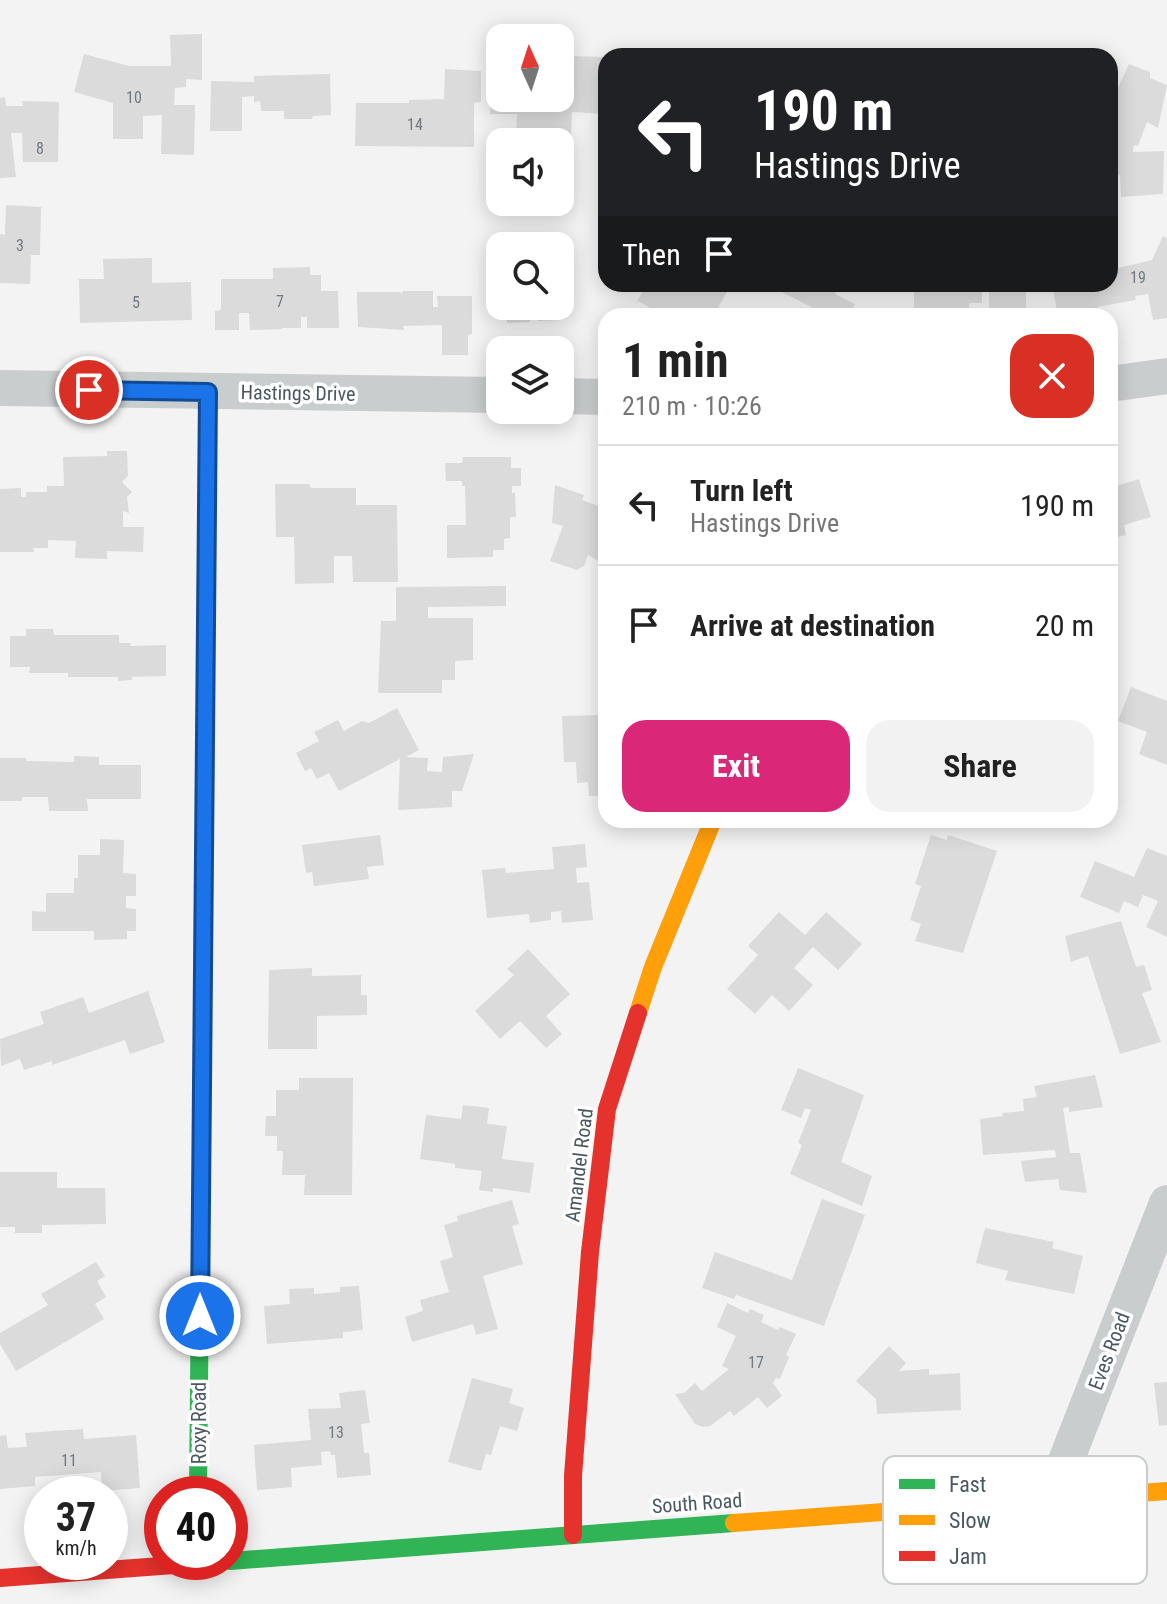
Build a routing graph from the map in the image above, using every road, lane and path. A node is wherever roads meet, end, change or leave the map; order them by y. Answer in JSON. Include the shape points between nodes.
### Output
{"nodes":[{"id":1,"x":1167,"y":376,"type":"edge"},
{"id":2,"x":1118,"y":383,"type":"edge"},
{"id":3,"x":0,"y":388,"type":"edge"},
{"id":4,"x":208,"y":392,"type":"junction"},
{"id":5,"x":486,"y":395,"type":"edge"},
{"id":6,"x":574,"y":396,"type":"edge"},
{"id":7,"x":598,"y":397,"type":"edge"},
{"id":8,"x":710,"y":828,"type":"edge"},
{"id":9,"x":1167,"y":1203,"type":"edge"},
{"id":10,"x":1068,"y":1456,"type":"edge"},
{"id":11,"x":198,"y":1476,"type":"edge"},
{"id":12,"x":1167,"y":1491,"type":"edge"},
{"id":13,"x":1147,"y":1492,"type":"edge"},
{"id":14,"x":883,"y":1512,"type":"edge"},
{"id":15,"x":573,"y":1535,"type":"junction"},
{"id":16,"x":248,"y":1559,"type":"edge"},
{"id":17,"x":144,"y":1567,"type":"edge"},
{"id":18,"x":0,"y":1578,"type":"edge"}],
"edges":[{"from":1,"to":2,"type":"street"},
{"from":3,"to":4,"type":"street","name":"Hastings Drive"},
{"from":4,"to":5,"type":"street","name":"Hastings Drive"},
{"from":4,"to":11,"type":"street","name":"Roxy Road"},
{"from":6,"to":7,"type":"street"},
{"from":8,"to":15,"type":"street","name":"Amandel Road","via":[[653,967],[607,1109],[588,1282]]},
{"from":9,"to":10,"type":"street","name":"Eves Road"},
{"from":12,"to":13,"type":"street","name":"South Road"},
{"from":14,"to":15,"type":"street","name":"South Road"},
{"from":15,"to":16,"type":"street","name":"South Road"},
{"from":17,"to":18,"type":"street","name":"South Road"}]}
